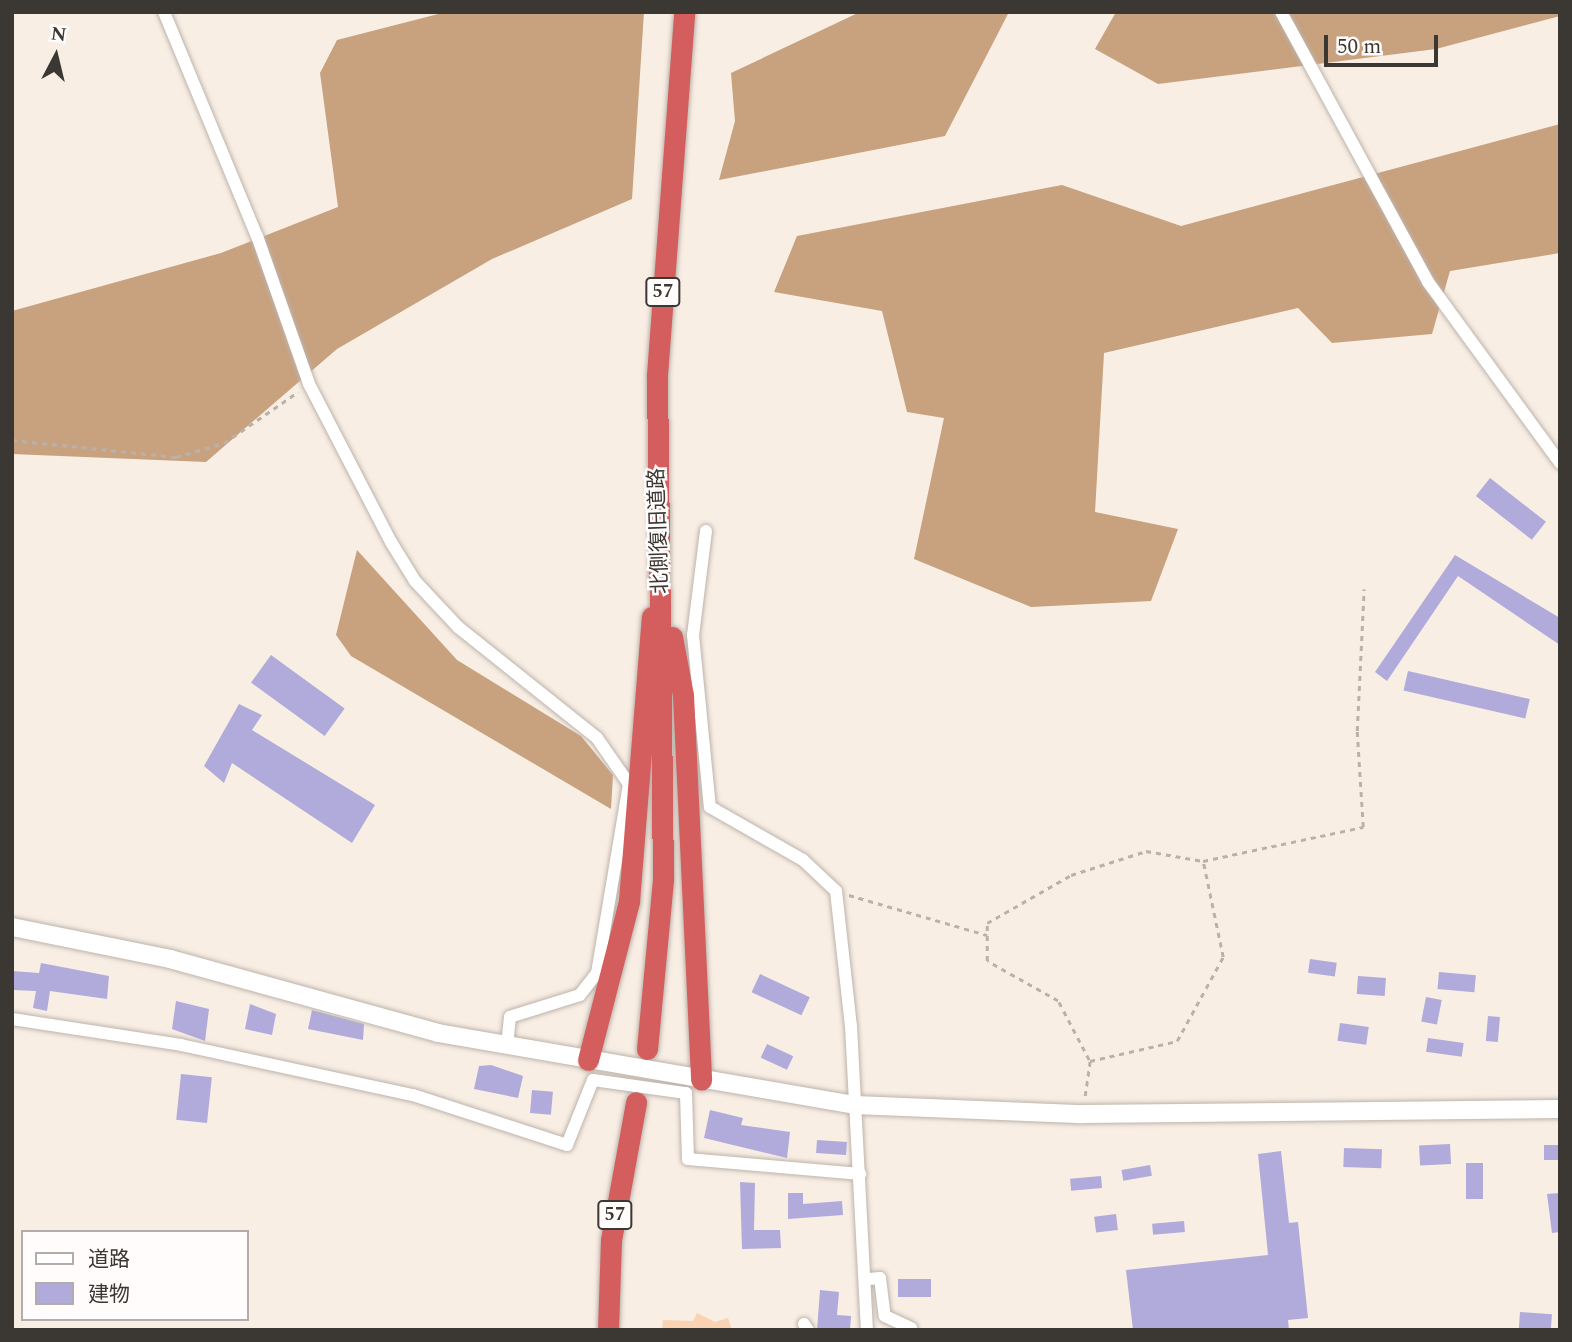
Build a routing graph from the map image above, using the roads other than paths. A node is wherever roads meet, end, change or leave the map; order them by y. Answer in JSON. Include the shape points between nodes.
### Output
{"nodes":[{"id":1,"x":164,"y":12,"type":"edge"},
{"id":2,"x":684,"y":12,"type":"edge"},
{"id":3,"x":1281,"y":12,"type":"edge"},
{"id":4,"x":1560,"y":463,"type":"edge"},
{"id":5,"x":706,"y":531,"type":"dead end"},
{"id":6,"x":660,"y":573,"type":"junction"},
{"id":7,"x":12,"y":927,"type":"edge"},
{"id":8,"x":12,"y":1019,"type":"edge"},
{"id":9,"x":507,"y":1046,"type":"junction"},
{"id":10,"x":647,"y":1049,"type":"dead end"},
{"id":11,"x":588,"y":1060,"type":"junction"},
{"id":12,"x":701,"y":1080,"type":"junction"},
{"id":13,"x":635,"y":1102,"type":"dead end"},
{"id":14,"x":855,"y":1105,"type":"junction"},
{"id":15,"x":1560,"y":1109,"type":"edge"},
{"id":16,"x":860,"y":1174,"type":"junction"},
{"id":17,"x":869,"y":1279,"type":"junction"},
{"id":18,"x":911,"y":1328,"type":"edge"},
{"id":19,"x":608,"y":1330,"type":"edge"},
{"id":20,"x":867,"y":1330,"type":"edge"}],
"edges":[{"from":1,"to":9,"type":"street","via":[[252,225],[309,384],[415,580],[458,627],[597,738],[629,784],[597,973],[580,995],[510,1017]]},
{"from":2,"to":6,"type":"highway","name":"北側復旧道路","number":"57","via":[[657,375]]},
{"from":3,"to":4,"type":"street","via":[[1428,282]]},
{"from":5,"to":14,"type":"street","via":[[692,635],[710,807],[803,860],[836,891]]},
{"from":6,"to":10,"type":"highway","name":"北側復旧道路","number":"57","via":[[662,928]]},
{"from":6,"to":11,"type":"highway","via":[[647,647],[629,901]]},
{"from":6,"to":12,"type":"highway","via":[[683,695]]},
{"from":7,"to":9,"type":"street","via":[[170,959],[348,1010]]},
{"from":8,"to":16,"type":"street","via":[[181,1045],[413,1095],[566,1144],[593,1080],[686,1093],[688,1159]]},
{"from":9,"to":11,"type":"street"},
{"from":11,"to":12,"type":"street"},
{"from":12,"to":14,"type":"street"},
{"from":13,"to":19,"type":"highway","number":"57","via":[[611,1240]]},
{"from":14,"to":15,"type":"street","via":[[1083,1114]]},
{"from":14,"to":16,"type":"street"},
{"from":16,"to":17,"type":"street"},
{"from":17,"to":18,"type":"street","via":[[880,1278],[885,1316]]},
{"from":17,"to":20,"type":"street"}]}
